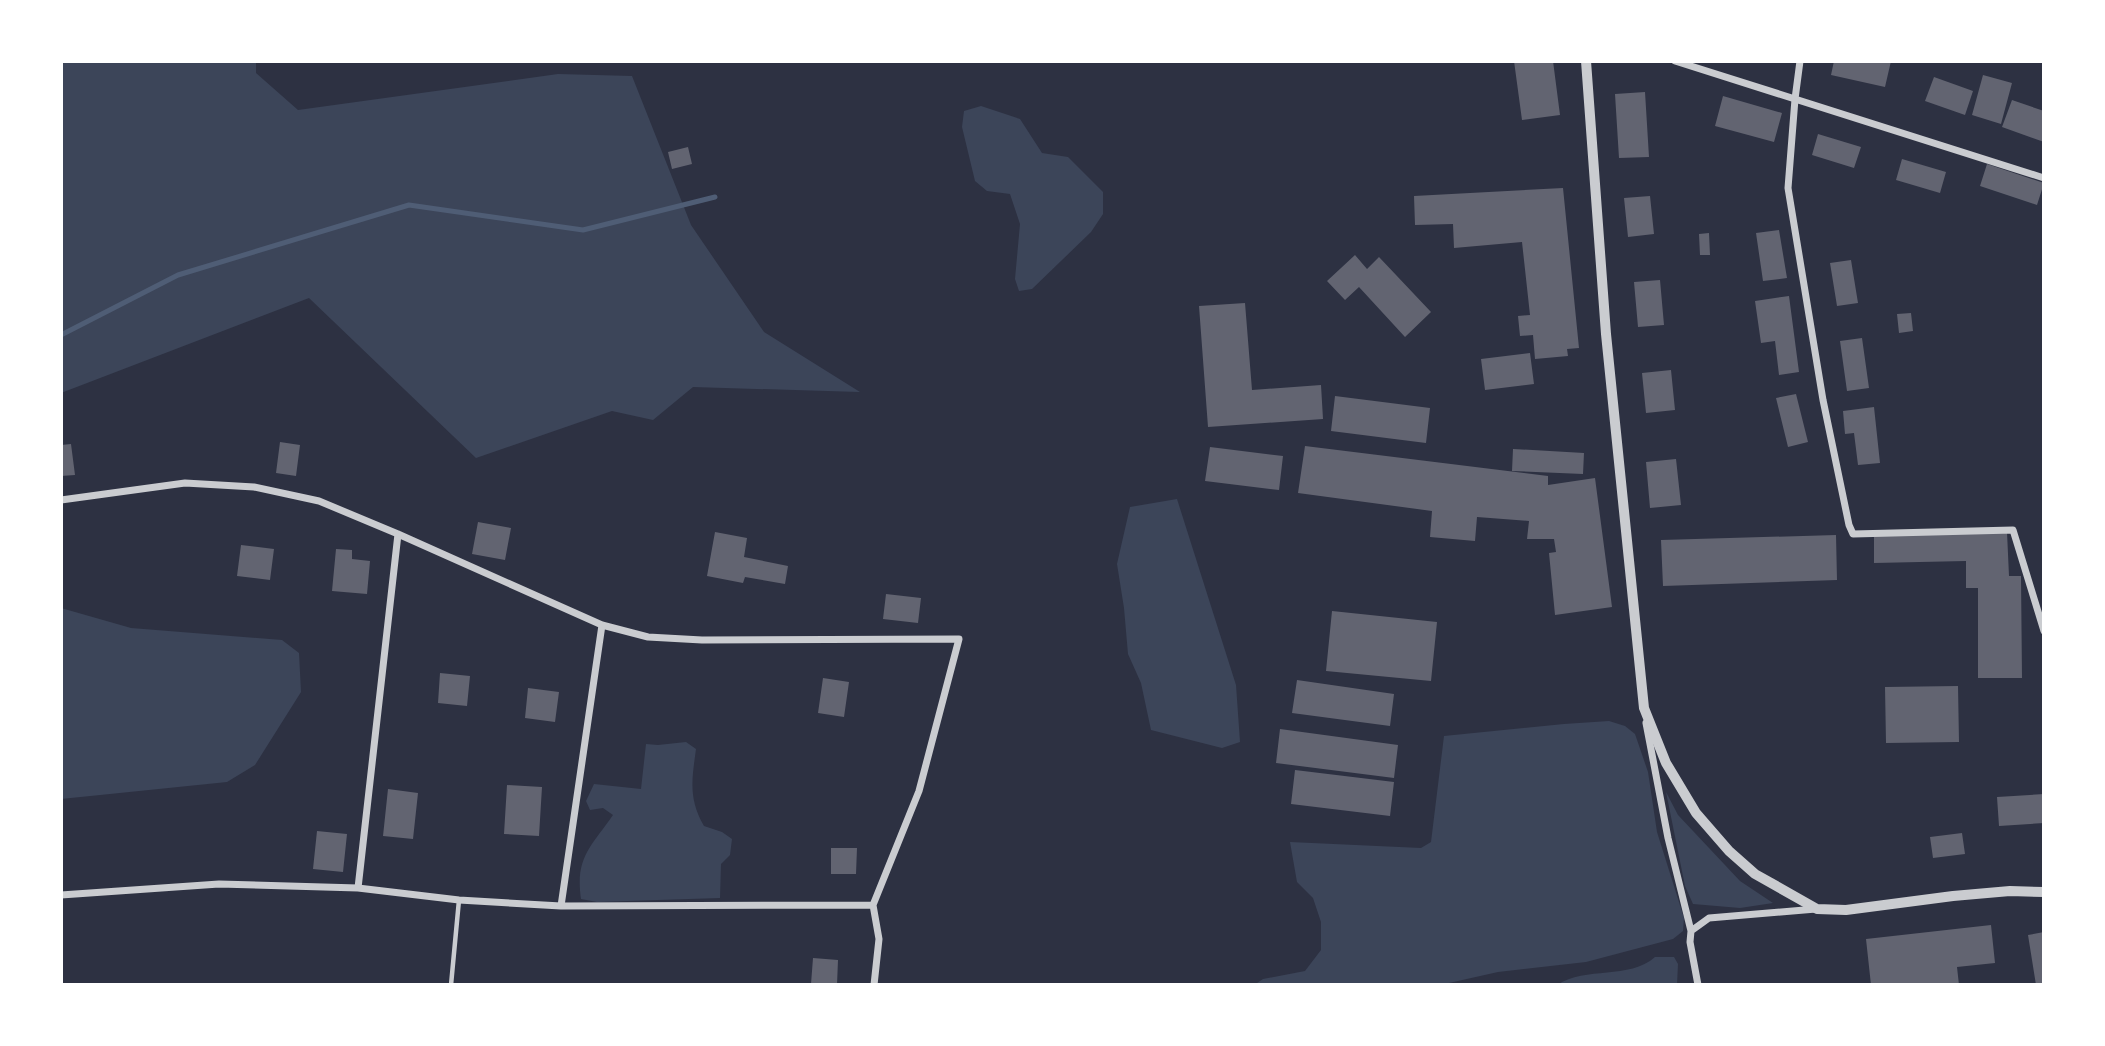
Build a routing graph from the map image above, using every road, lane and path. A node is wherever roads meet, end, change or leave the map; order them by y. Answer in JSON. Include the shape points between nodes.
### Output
{"nodes":[{"id":1,"x":1586,"y":61,"type":"edge"},
{"id":2,"x":1675,"y":61,"type":"edge"},
{"id":3,"x":1800,"y":61,"type":"edge"},
{"id":4,"x":1795,"y":100,"type":"junction"},
{"id":5,"x":2044,"y":178,"type":"edge"},
{"id":6,"x":61,"y":500,"type":"edge"},
{"id":7,"x":398,"y":534,"type":"junction"},
{"id":8,"x":603,"y":625,"type":"junction"},
{"id":9,"x":2044,"y":631,"type":"edge"},
{"id":10,"x":1644,"y":708,"type":"junction"},
{"id":11,"x":358,"y":888,"type":"junction"},
{"id":12,"x":2044,"y":892,"type":"edge"},
{"id":13,"x":61,"y":895,"type":"edge"},
{"id":14,"x":459,"y":900,"type":"junction"},
{"id":15,"x":873,"y":905,"type":"junction"},
{"id":16,"x":561,"y":906,"type":"junction"},
{"id":17,"x":1816,"y":909,"type":"junction"},
{"id":18,"x":1691,"y":931,"type":"junction"},
{"id":19,"x":451,"y":985,"type":"edge"},
{"id":20,"x":874,"y":985,"type":"edge"},
{"id":21,"x":1699,"y":985,"type":"edge"}],
"edges":[{"from":1,"to":10,"type":"street","via":[[1610,383]]},
{"from":2,"to":4,"type":"street"},
{"from":3,"to":4,"type":"street"},
{"from":4,"to":5,"type":"street"},
{"from":4,"to":9,"type":"street","via":[[1788,188],[1823,400],[1853,534],[2013,530]]},
{"from":6,"to":7,"type":"street","via":[[184,483],[254,487],[319,501]]},
{"from":7,"to":8,"type":"street"},
{"from":7,"to":11,"type":"street"},
{"from":8,"to":15,"type":"street","via":[[648,637],[702,640],[959,639],[919,791]]},
{"from":8,"to":16,"type":"street"},
{"from":10,"to":17,"type":"street","via":[[1666,763],[1696,813],[1755,874]]},
{"from":10,"to":18,"type":"street"},
{"from":11,"to":13,"type":"street","via":[[219,884]]},
{"from":11,"to":14,"type":"street"},
{"from":12,"to":17,"type":"street","via":[[2010,891],[1846,910]]},
{"from":14,"to":16,"type":"street"},
{"from":14,"to":19,"type":"lane"},
{"from":15,"to":16,"type":"street"},
{"from":15,"to":20,"type":"street","via":[[879,939]]},
{"from":17,"to":18,"type":"street","via":[[1709,918]]},
{"from":18,"to":21,"type":"street"}]}
